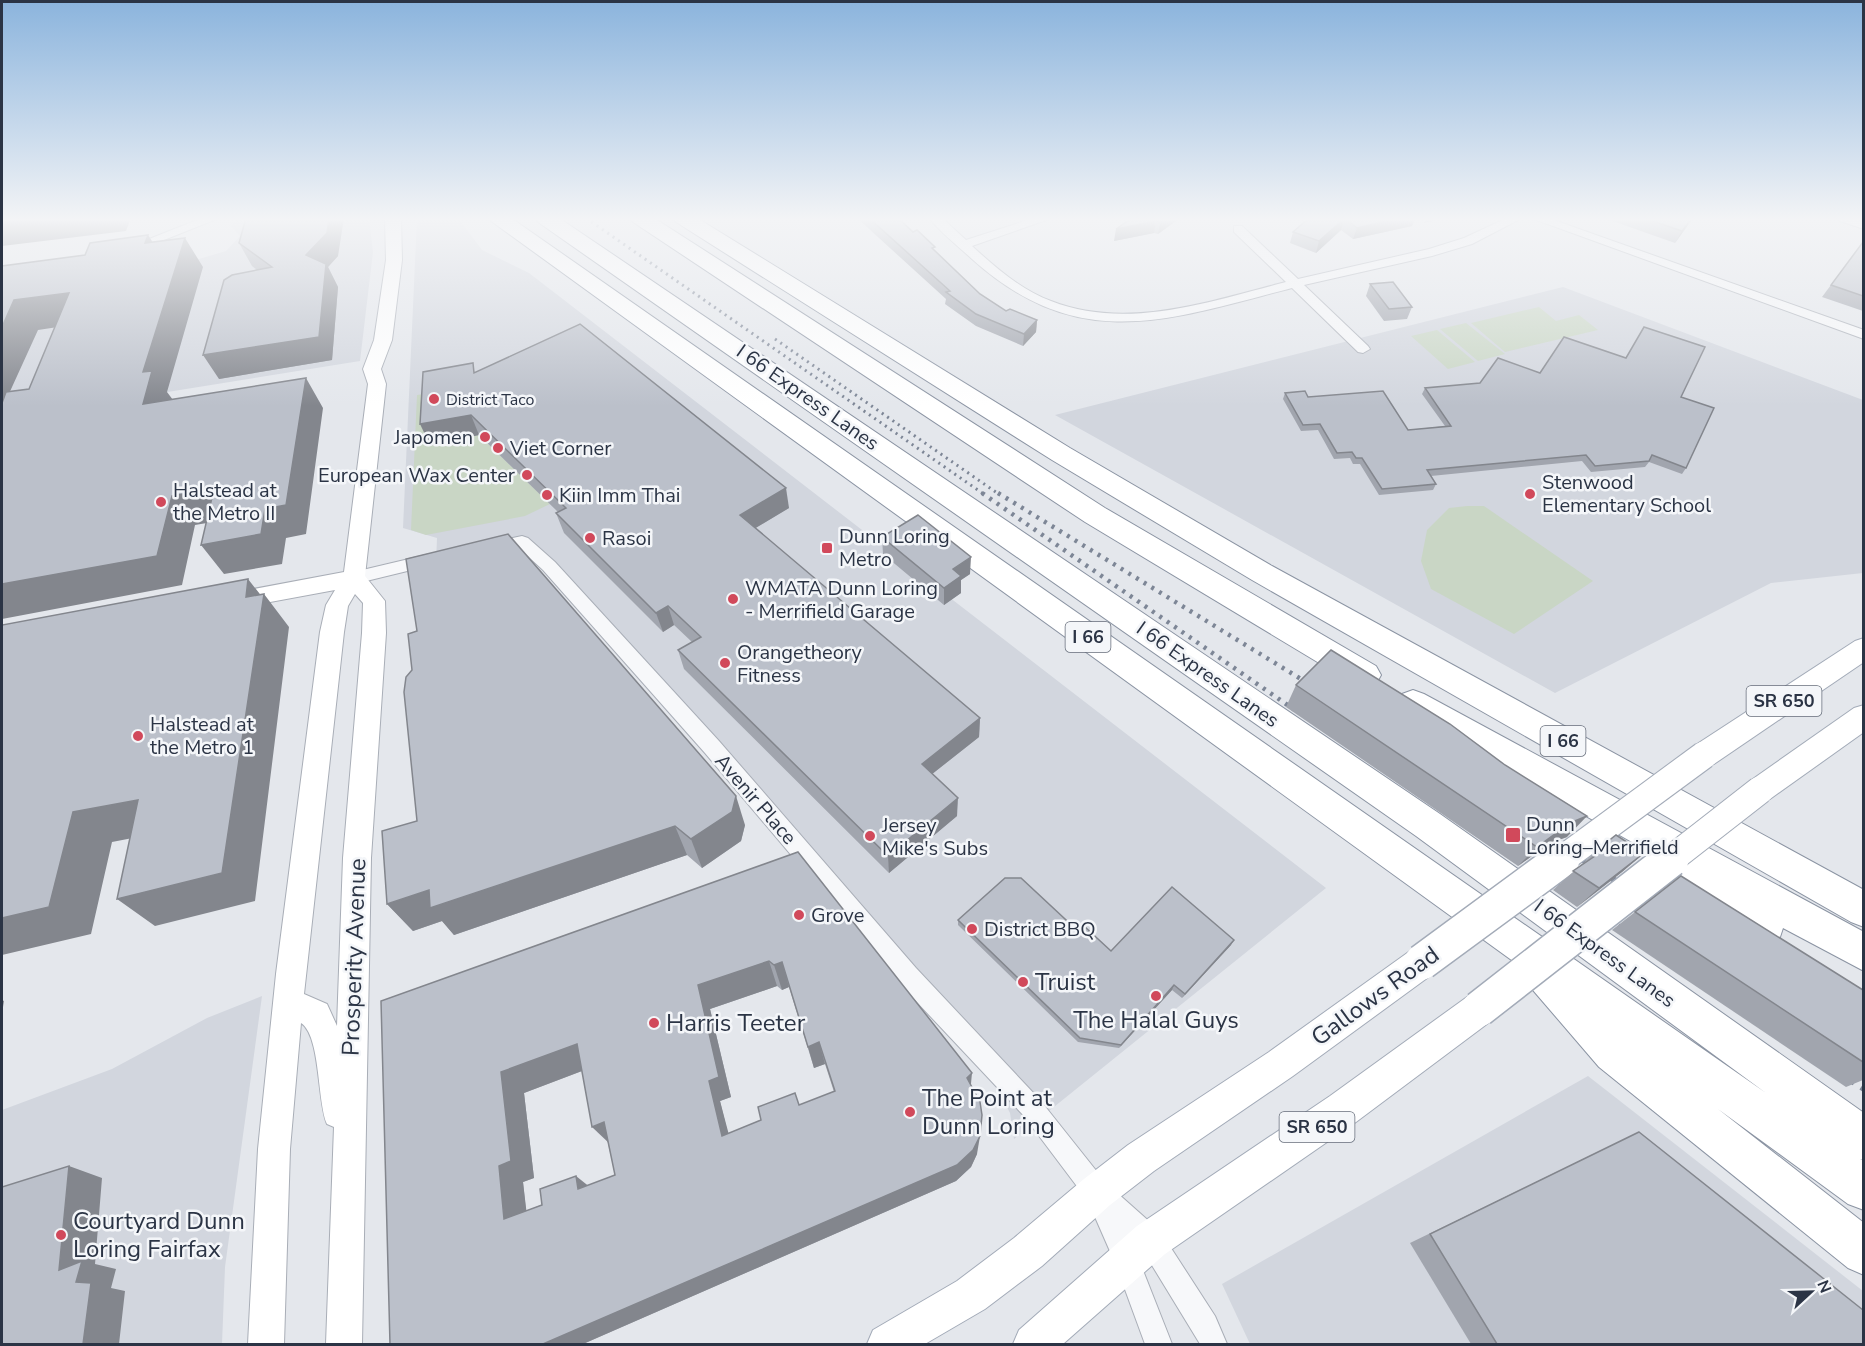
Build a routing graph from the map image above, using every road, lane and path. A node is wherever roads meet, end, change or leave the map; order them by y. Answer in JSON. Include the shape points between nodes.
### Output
{"nodes":[{"id":1,"x":391,"y":281,"type":"edge"},
{"id":2,"x":586,"y":281,"type":"edge"},
{"id":3,"x":637,"y":281,"type":"edge"},
{"id":4,"x":639,"y":281,"type":"edge"},
{"id":5,"x":736,"y":281,"type":"edge"},
{"id":6,"x":784,"y":281,"type":"edge"},
{"id":7,"x":1009,"y":281,"type":"edge"},
{"id":8,"x":1291,"y":281,"type":"edge"},
{"id":9,"x":1308,"y":281,"type":"edge"},
{"id":10,"x":1712,"y":281,"type":"edge"},
{"id":11,"x":1294,"y":284,"type":"junction"},
{"id":12,"x":658,"y":295,"type":"junction"},
{"id":13,"x":1863,"y":335,"type":"edge"},
{"id":14,"x":1364,"y":349,"type":"dead end"},
{"id":15,"x":481,"y":550,"type":"edge"},
{"id":16,"x":450,"y":556,"type":"edge"},
{"id":17,"x":354,"y":578,"type":"junction"},
{"id":18,"x":211,"y":605,"type":"edge"},
{"id":19,"x":1863,"y":648,"type":"edge"},
{"id":20,"x":1863,"y":716,"type":"edge"},
{"id":21,"x":1495,"y":750,"type":"junction"},
{"id":22,"x":1863,"y":909,"type":"edge"},
{"id":23,"x":1509,"y":935,"type":"junction"},
{"id":24,"x":1863,"y":953,"type":"edge"},
{"id":25,"x":1815,"y":963,"type":"edge"},
{"id":26,"x":290,"y":1007,"type":"junction"},
{"id":27,"x":1863,"y":1139,"type":"edge"},
{"id":28,"x":348,"y":1178,"type":"junction"},
{"id":29,"x":1863,"y":1188,"type":"edge"},
{"id":30,"x":1097,"y":1192,"type":"junction"},
{"id":31,"x":1140,"y":1251,"type":"junction"},
{"id":32,"x":1863,"y":1252,"type":"edge"},
{"id":33,"x":266,"y":1344,"type":"edge"},
{"id":34,"x":345,"y":1344,"type":"edge"},
{"id":35,"x":887,"y":1344,"type":"edge"},
{"id":36,"x":1034,"y":1344,"type":"edge"},
{"id":37,"x":1158,"y":1344,"type":"edge"},
{"id":38,"x":1214,"y":1344,"type":"edge"}],
"edges":[{"from":1,"to":17,"type":"main road","via":[[383,340],[393,366],[377,384]]},
{"from":2,"to":23,"type":"highway","number":"I 66"},
{"from":3,"to":12,"type":"highway","name":"I 66 Express Lanes"},
{"from":4,"to":12,"type":"highway"},
{"from":5,"to":21,"type":"highway","via":[[1095,515]]},
{"from":6,"to":22,"type":"highway","number":"I 66","via":[[1061,454],[1252,567]]},
{"from":7,"to":11,"type":"street","via":[[1033,297],[1068,311],[1127,319]]},
{"from":8,"to":11,"type":"street"},
{"from":9,"to":11,"type":"street"},
{"from":10,"to":13,"type":"street"},
{"from":11,"to":14,"type":"street"},
{"from":12,"to":27,"type":"highway","name":"I 66 Express Lanes","via":[[1428,825]]},
{"from":15,"to":30,"type":"street","name":"Avenir Place","via":[[522,542],[549,566],[712,747],[908,976],[1032,1108]]},
{"from":16,"to":17,"type":"street"},
{"from":17,"to":18,"type":"main road"},
{"from":17,"to":26,"type":"main road","via":[[338,605],[332,632]]},
{"from":17,"to":28,"type":"main road","name":"Prosperity Avenue","via":[[374,601],[374,633],[357,858]]},
{"from":19,"to":30,"type":"main road","name":"Gallows Road","number":"SR 650","bridge":true,"via":[[1704,755],[1281,1064]]},
{"from":20,"to":31,"type":"main road","number":"SR 650","bridge":true,"via":[[1760,790],[1479,1009]]},
{"from":21,"to":24,"type":"highway"},
{"from":21,"to":25,"type":"highway"},
{"from":23,"to":29,"type":"highway","number":"I 66"},
{"from":23,"to":32,"type":"highway","via":[[1613,1053]]},
{"from":26,"to":28,"type":"main road","via":[[304,1008],[316,1015],[326,1036]]},
{"from":26,"to":33,"type":"main road","via":[[274,1149]]},
{"from":28,"to":34,"type":"main road","name":"Prosperity Avenue"},
{"from":30,"to":31,"type":"street"},
{"from":30,"to":35,"type":"main road","name":"Gallows Road","number":"SR 650","via":[[971,1295]]},
{"from":31,"to":36,"type":"main road","number":"SR 650"},
{"from":31,"to":37,"type":"street"},
{"from":31,"to":38,"type":"street","via":[[1205,1326]]}]}
